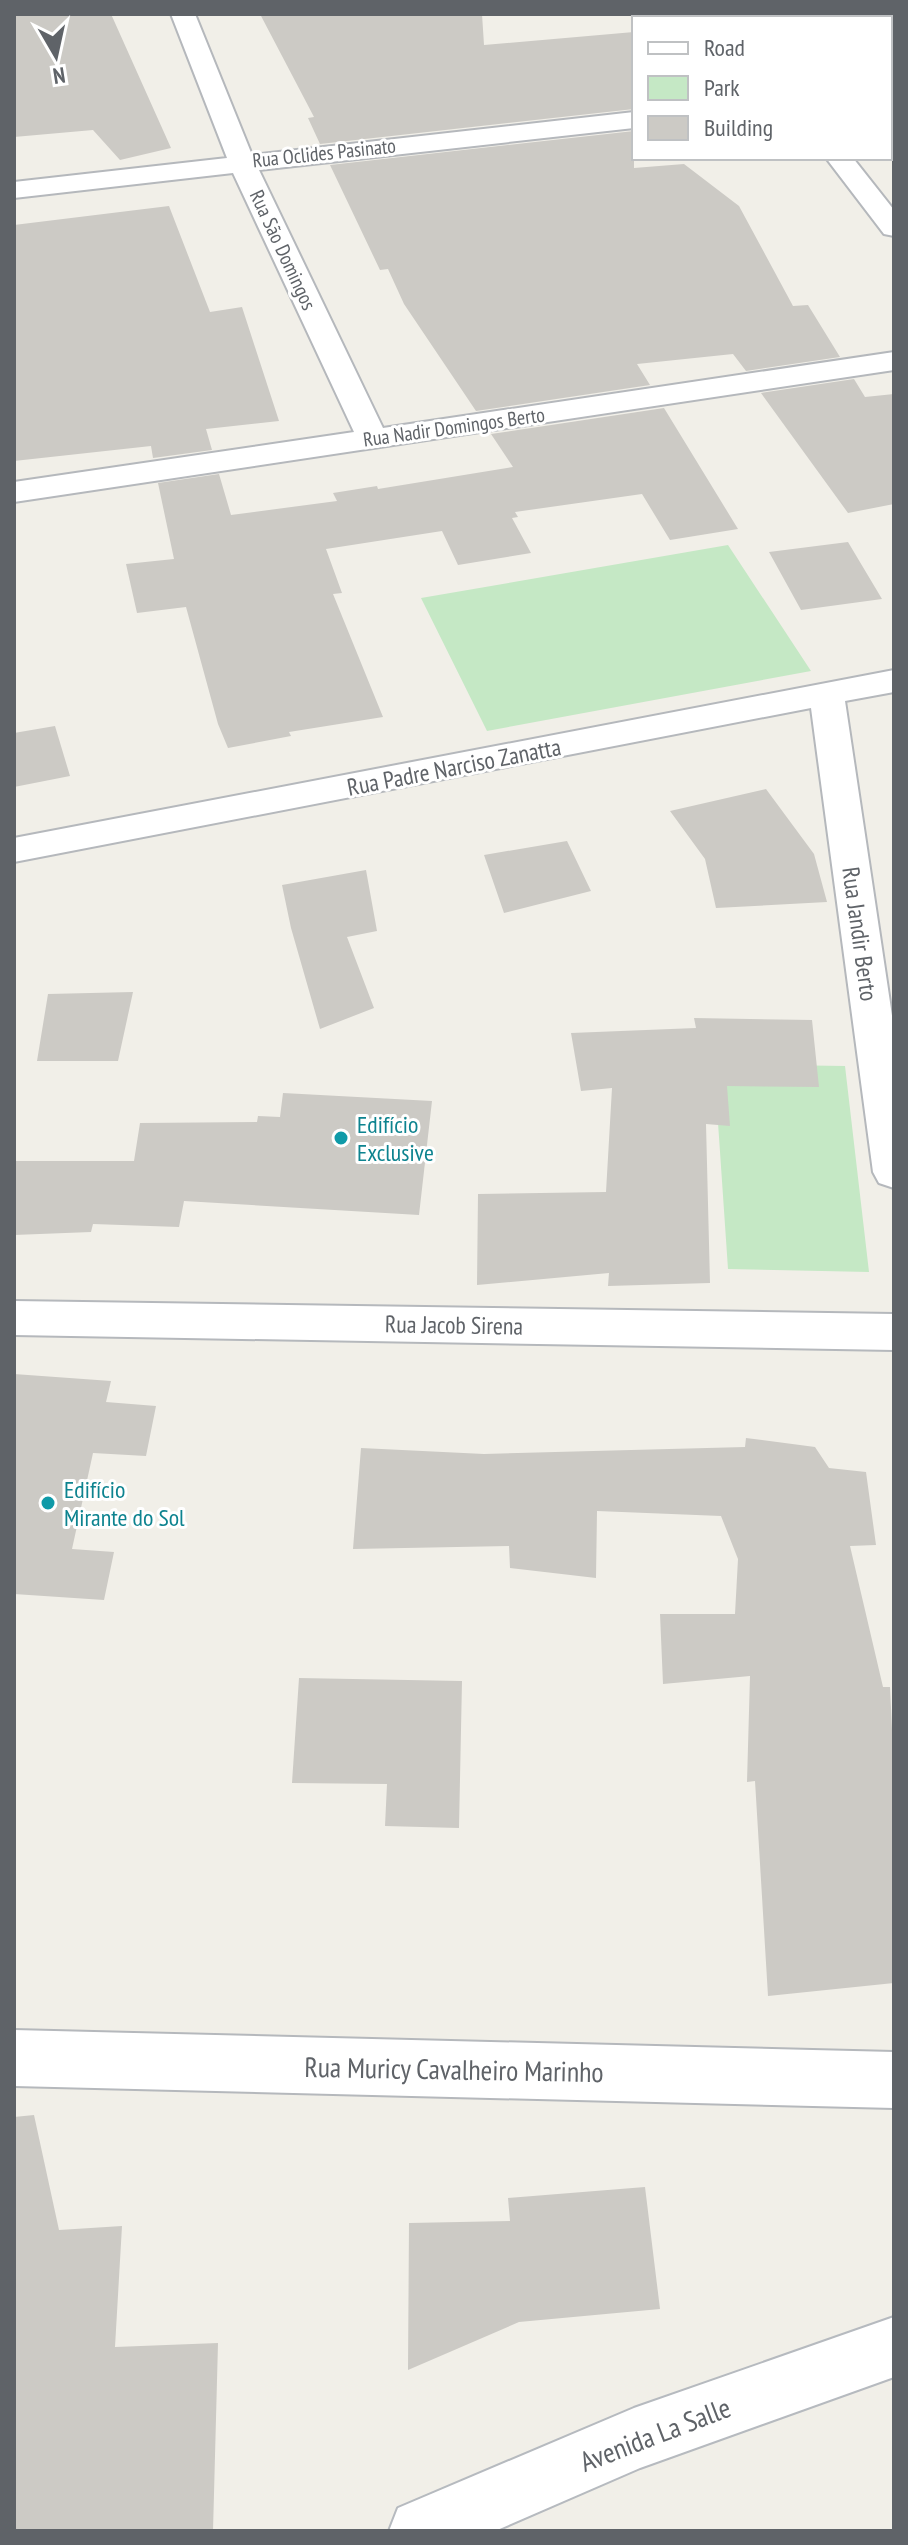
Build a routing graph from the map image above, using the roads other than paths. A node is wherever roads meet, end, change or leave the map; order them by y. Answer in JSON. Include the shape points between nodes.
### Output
{"nodes":[{"id":1,"x":183,"y":14,"type":"edge"},
{"id":2,"x":632,"y":120,"type":"edge"},
{"id":3,"x":841,"y":160,"type":"edge"},
{"id":4,"x":242,"y":163,"type":"junction"},
{"id":5,"x":14,"y":190,"type":"edge"},
{"id":6,"x":894,"y":228,"type":"edge"},
{"id":7,"x":894,"y":361,"type":"edge"},
{"id":8,"x":373,"y":439,"type":"junction"},
{"id":9,"x":14,"y":492,"type":"edge"},
{"id":10,"x":894,"y":681,"type":"edge"},
{"id":11,"x":827,"y":696,"type":"junction"},
{"id":12,"x":14,"y":850,"type":"edge"},
{"id":13,"x":894,"y":1172,"type":"edge"},
{"id":14,"x":14,"y":1318,"type":"edge"},
{"id":15,"x":894,"y":1332,"type":"edge"},
{"id":16,"x":14,"y":2058,"type":"edge"},
{"id":17,"x":894,"y":2080,"type":"edge"},
{"id":18,"x":894,"y":2347,"type":"edge"},
{"id":19,"x":421,"y":2531,"type":"edge"}],
"edges":[{"from":1,"to":4,"type":"street","name":"Rua São Domingos"},
{"from":2,"to":4,"type":"street","name":"Rua Oclides Pasinato"},
{"from":3,"to":6,"type":"street"},
{"from":4,"to":5,"type":"street","name":"Rua Oclides Pasinato"},
{"from":4,"to":8,"type":"street","name":"Rua São Domingos"},
{"from":7,"to":8,"type":"street","name":"Rua Nadir Domingos Berto"},
{"from":8,"to":9,"type":"street","name":"Rua Nadir Domingos Berto"},
{"from":10,"to":11,"type":"street","name":"Rua Padre Narciso Zanatta"},
{"from":11,"to":12,"type":"street","name":"Rua Padre Narciso Zanatta"},
{"from":11,"to":13,"type":"street","name":"Rua Jandir Berto"},
{"from":14,"to":15,"type":"street","name":"Rua Jacob Sirena"},
{"from":16,"to":17,"type":"street","name":"Rua Muricy Cavalheiro Marinho"},
{"from":18,"to":19,"type":"street","name":"Avenida La Salle","via":[[634,2439]]}]}
